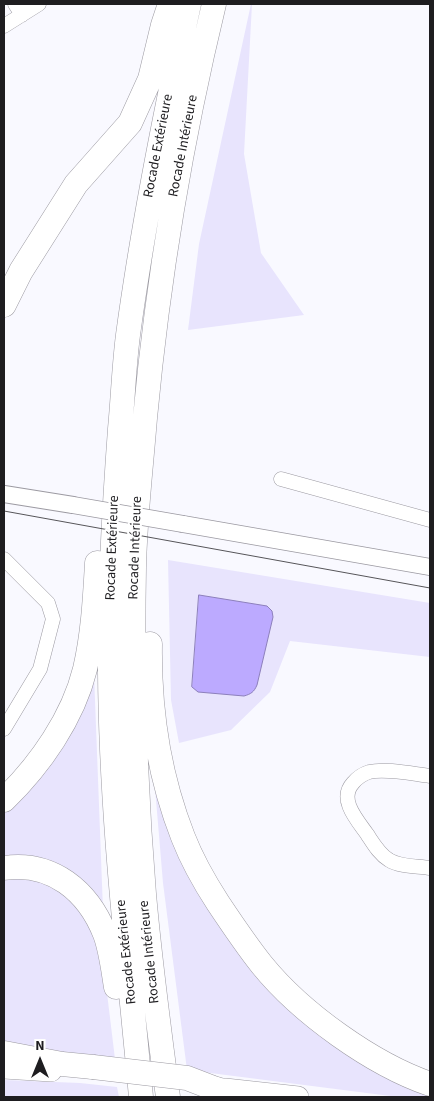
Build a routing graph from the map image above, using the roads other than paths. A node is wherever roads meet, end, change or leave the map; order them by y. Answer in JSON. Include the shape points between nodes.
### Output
{"nodes":[{"id":1,"x":39,"y":4,"type":"edge"},
{"id":2,"x":170,"y":4,"type":"edge"},
{"id":3,"x":190,"y":4,"type":"edge"},
{"id":4,"x":214,"y":4,"type":"edge"},
{"id":5,"x":18,"y":9,"type":"edge"},
{"id":6,"x":4,"y":26,"type":"edge"},
{"id":7,"x":4,"y":305,"type":"edge"},
{"id":8,"x":127,"y":338,"type":"junction"},
{"id":9,"x":281,"y":479,"type":"dead end"},
{"id":10,"x":138,"y":492,"type":"junction"},
{"id":11,"x":4,"y":494,"type":"edge"},
{"id":12,"x":430,"y":520,"type":"edge"},
{"id":13,"x":4,"y":559,"type":"edge"},
{"id":14,"x":430,"y":567,"type":"edge"},
{"id":15,"x":4,"y":729,"type":"edge"},
{"id":16,"x":430,"y":776,"type":"edge"},
{"id":17,"x":4,"y":800,"type":"edge"},
{"id":18,"x":4,"y":868,"type":"edge"},
{"id":19,"x":430,"y":868,"type":"edge"},
{"id":20,"x":154,"y":990,"type":"junction"},
{"id":21,"x":7,"y":1064,"type":"edge"},
{"id":22,"x":430,"y":1084,"type":"edge"},
{"id":23,"x":213,"y":1088,"type":"junction"},
{"id":24,"x":137,"y":1097,"type":"edge"},
{"id":25,"x":141,"y":1097,"type":"edge"},
{"id":26,"x":168,"y":1097,"type":"edge"},
{"id":27,"x":175,"y":1097,"type":"edge"},
{"id":28,"x":243,"y":1097,"type":"edge"},
{"id":29,"x":298,"y":1097,"type":"edge"}],
"edges":[{"from":1,"to":5,"type":"street"},
{"from":2,"to":7,"type":"highway","via":[[150,79],[130,123],[76,184],[21,271]]},
{"from":3,"to":8,"type":"highway","name":"Rocade Extérieure","via":[[145,217]]},
{"from":4,"to":10,"type":"highway","name":"Rocade Intérieure","via":[[170,217]]},
{"from":5,"to":6,"type":"street"},
{"from":8,"to":17,"type":"highway","via":[[102,490],[96,581],[85,669],[73,703],[55,736],[36,764]]},
{"from":8,"to":25,"type":"highway","name":"Rocade Extérieure","via":[[115,490],[110,672],[121,893]]},
{"from":9,"to":12,"type":"street"},
{"from":10,"to":20,"type":"highway","name":"Rocade Intérieure","via":[[134,565],[136,776]]},
{"from":10,"to":22,"type":"highway","via":[[150,510],[150,660],[155,735],[183,838],[206,884],[234,928],[263,966],[295,999],[354,1045]]},
{"from":11,"to":14,"type":"street","bridge":true},
{"from":13,"to":15,"type":"street","via":[[48,603],[53,619],[40,669]]},
{"from":16,"to":19,"type":"street","via":[[367,772],[350,786],[347,797],[351,811],[382,855],[401,864]]},
{"from":18,"to":24,"type":"highway","via":[[49,872],[69,883],[95,912],[106,936]]},
{"from":20,"to":26,"type":"highway","name":"Rocade Intérieure"},
{"from":20,"to":27,"type":"highway"},
{"from":21,"to":23,"type":"highway","bridge":true,"via":[[62,1064],[94,1072],[187,1078]]},
{"from":23,"to":28,"type":"highway"},
{"from":23,"to":29,"type":"main road"}]}
